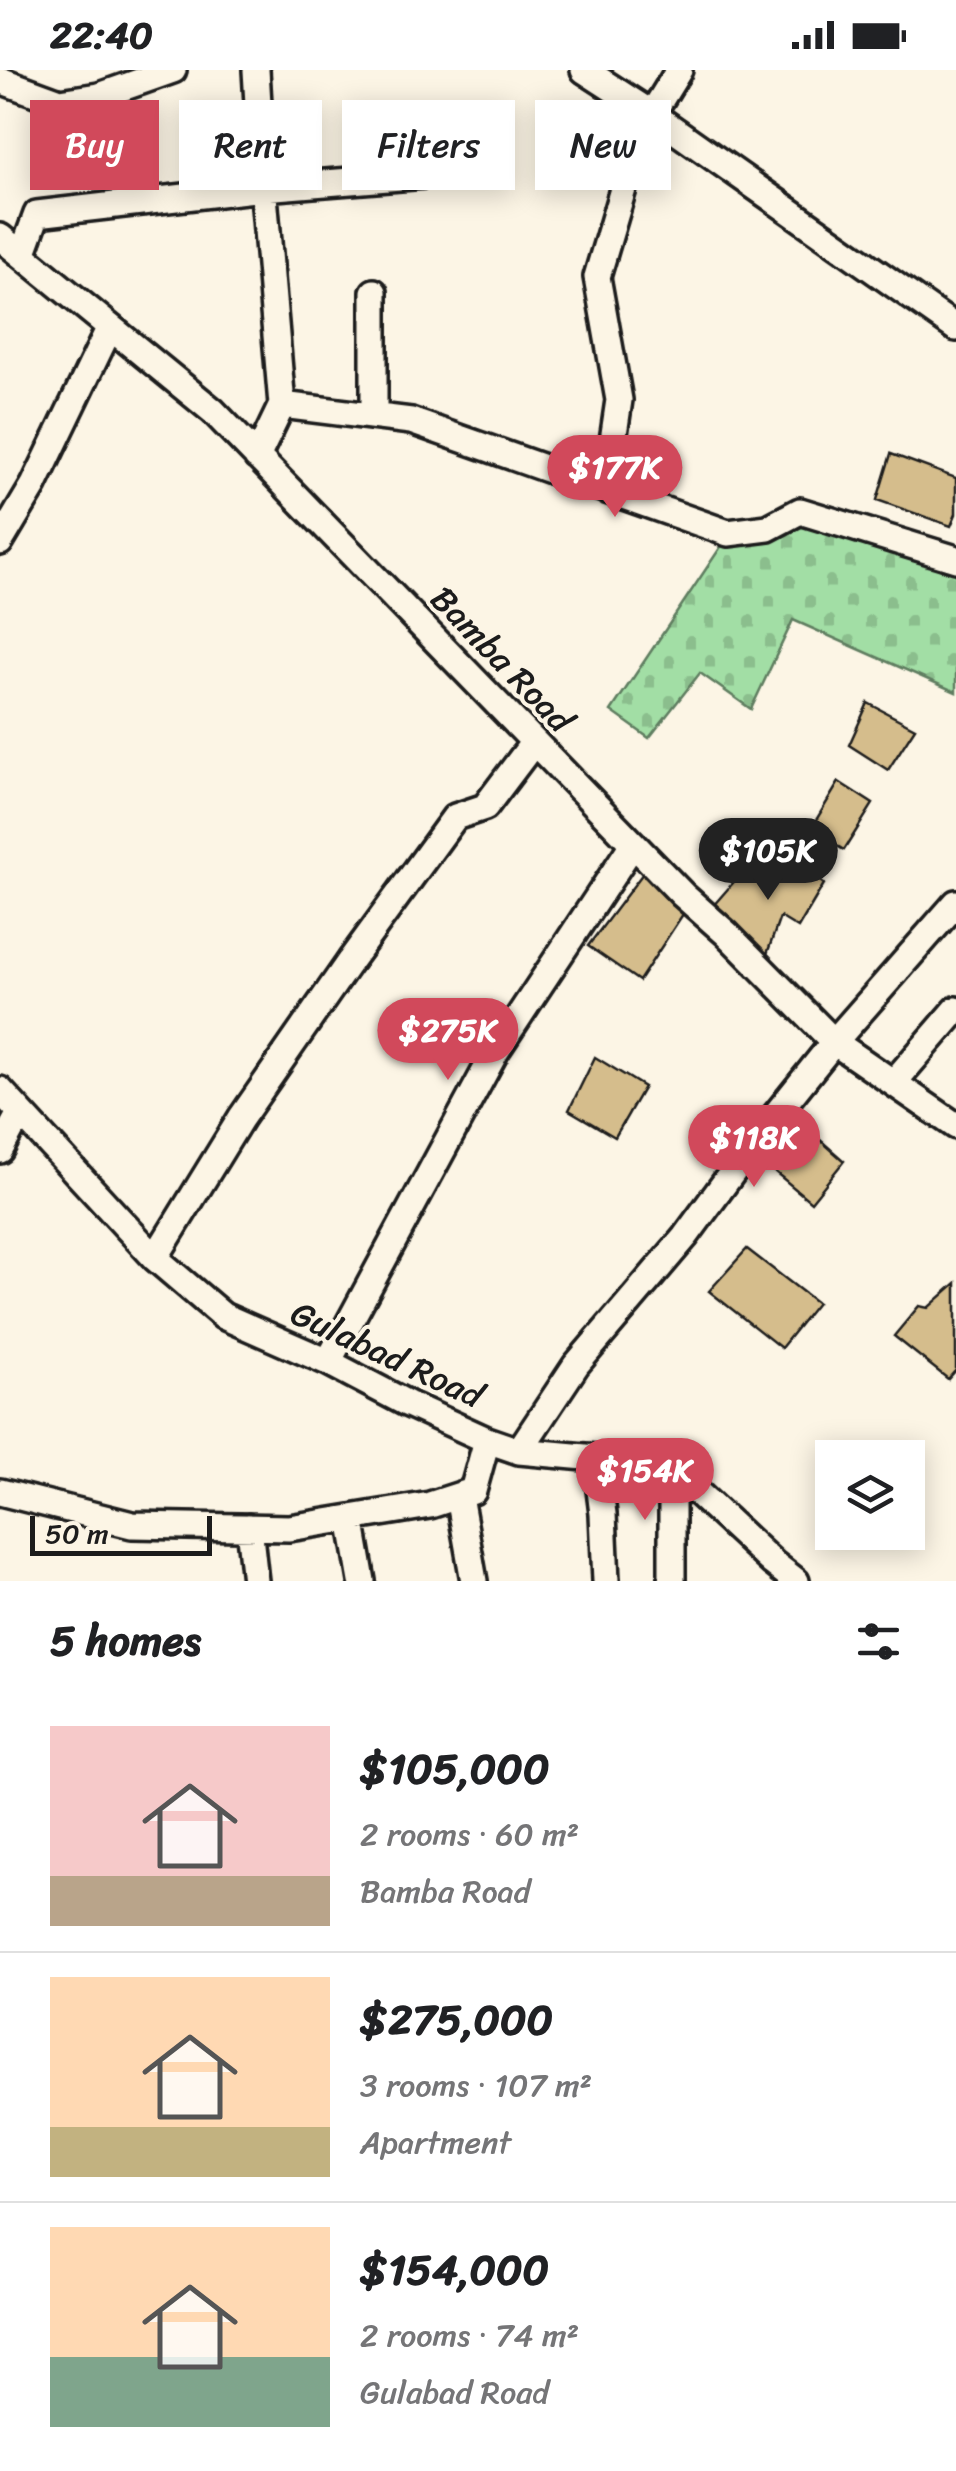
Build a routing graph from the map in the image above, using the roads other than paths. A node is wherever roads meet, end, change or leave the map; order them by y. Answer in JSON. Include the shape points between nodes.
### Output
{"nodes":[{"id":1,"x":173,"y":70,"type":"edge"},
{"id":2,"x":256,"y":70,"type":"edge"},
{"id":3,"x":584,"y":70,"type":"edge"},
{"id":4,"x":679,"y":70,"type":"edge"},
{"id":5,"x":0,"y":80,"type":"edge"},
{"id":6,"x":258,"y":100,"type":"edge"},
{"id":7,"x":630,"y":100,"type":"edge"},
{"id":8,"x":661,"y":100,"type":"edge"},
{"id":9,"x":671,"y":127,"type":"edge"},
{"id":10,"x":246,"y":190,"type":"edge"},
{"id":11,"x":263,"y":190,"type":"edge"},
{"id":12,"x":623,"y":190,"type":"edge"},
{"id":13,"x":0,"y":237,"type":"edge"},
{"id":14,"x":22,"y":255,"type":"junction"},
{"id":15,"x":374,"y":292,"type":"dead end"},
{"id":16,"x":110,"y":327,"type":"junction"},
{"id":17,"x":956,"y":328,"type":"edge"},
{"id":18,"x":282,"y":405,"type":"junction"},
{"id":19,"x":374,"y":416,"type":"junction"},
{"id":20,"x":257,"y":457,"type":"junction"},
{"id":21,"x":606,"y":488,"type":"junction"},
{"id":22,"x":0,"y":542,"type":"edge"},
{"id":23,"x":956,"y":558,"type":"edge"},
{"id":24,"x":534,"y":742,"type":"junction"},
{"id":25,"x":633,"y":844,"type":"junction"},
{"id":26,"x":956,"y":904,"type":"edge"},
{"id":27,"x":956,"y":1010,"type":"edge"},
{"id":28,"x":834,"y":1042,"type":"junction"},
{"id":29,"x":894,"y":1082,"type":"junction"},
{"id":30,"x":0,"y":1090,"type":"edge"},
{"id":31,"x":20,"y":1113,"type":"junction"},
{"id":32,"x":956,"y":1126,"type":"edge"},
{"id":33,"x":0,"y":1150,"type":"edge"},
{"id":34,"x":155,"y":1258,"type":"junction"},
{"id":35,"x":328,"y":1362,"type":"junction"},
{"id":36,"x":487,"y":1440,"type":"junction"},
{"id":37,"x":518,"y":1451,"type":"junction"},
{"id":38,"x":596,"y":1458,"type":"junction"},
{"id":39,"x":672,"y":1469,"type":"junction"},
{"id":40,"x":0,"y":1492,"type":"edge"},
{"id":41,"x":459,"y":1496,"type":"junction"},
{"id":42,"x":351,"y":1518,"type":"junction"},
{"id":43,"x":248,"y":1527,"type":"junction"},
{"id":44,"x":255,"y":1581,"type":"edge"},
{"id":45,"x":362,"y":1581,"type":"edge"},
{"id":46,"x":474,"y":1581,"type":"edge"},
{"id":47,"x":606,"y":1581,"type":"edge"},
{"id":48,"x":672,"y":1581,"type":"edge"},
{"id":49,"x":796,"y":1581,"type":"edge"}],
"edges":[{"from":1,"to":5,"type":"street","via":[[60,102]]},
{"from":2,"to":6,"type":"street"},
{"from":3,"to":7,"type":"street"},
{"from":4,"to":8,"type":"street"},
{"from":9,"to":17,"type":"street"},
{"from":10,"to":14,"type":"street","via":[[37,214]]},
{"from":11,"to":18,"type":"street"},
{"from":12,"to":21,"type":"street","via":[[597,277],[619,400]]},
{"from":13,"to":14,"type":"street","name":"Bamba Road"},
{"from":14,"to":16,"type":"street","name":"Bamba Road"},
{"from":15,"to":19,"type":"street"},
{"from":16,"to":20,"type":"street","name":"Bamba Road","via":[[213,411]]},
{"from":16,"to":22,"type":"street"},
{"from":18,"to":19,"type":"street"},
{"from":18,"to":20,"type":"street"},
{"from":19,"to":21,"type":"street","via":[[411,420]]},
{"from":20,"to":24,"type":"street","name":"Bamba Road"},
{"from":21,"to":23,"type":"street","via":[[728,532],[768,528],[800,511]]},
{"from":24,"to":25,"type":"street","name":"Bamba Road"},
{"from":24,"to":34,"type":"street","via":[[484,807],[455,817],[420,864],[242,1118]]},
{"from":25,"to":28,"type":"street","name":"Bamba Road"},
{"from":25,"to":35,"type":"street","via":[[496,1052]]},
{"from":26,"to":28,"type":"street"},
{"from":27,"to":29,"type":"street"},
{"from":28,"to":29,"type":"street","name":"Bamba Road"},
{"from":28,"to":37,"type":"street","via":[[576,1364]]},
{"from":29,"to":32,"type":"street","name":"Bamba Road"},
{"from":30,"to":31,"type":"street","name":"Gulabad Road"},
{"from":31,"to":33,"type":"street"},
{"from":31,"to":34,"type":"street","name":"Gulabad Road"},
{"from":34,"to":35,"type":"street","name":"Gulabad Road","via":[[223,1316]]},
{"from":35,"to":36,"type":"street","name":"Gulabad Road"},
{"from":36,"to":37,"type":"street","name":"Gulabad Road"},
{"from":36,"to":41,"type":"street","via":[[473,1491]]},
{"from":37,"to":38,"type":"street","name":"Gulabad Road"},
{"from":38,"to":39,"type":"street","name":"Gulabad Road"},
{"from":38,"to":47,"type":"street"},
{"from":39,"to":48,"type":"street"},
{"from":39,"to":49,"type":"street"},
{"from":40,"to":43,"type":"street","via":[[132,1525]]},
{"from":41,"to":42,"type":"street"},
{"from":41,"to":46,"type":"street"},
{"from":42,"to":43,"type":"street"},
{"from":42,"to":45,"type":"street"},
{"from":43,"to":44,"type":"street"}]}
